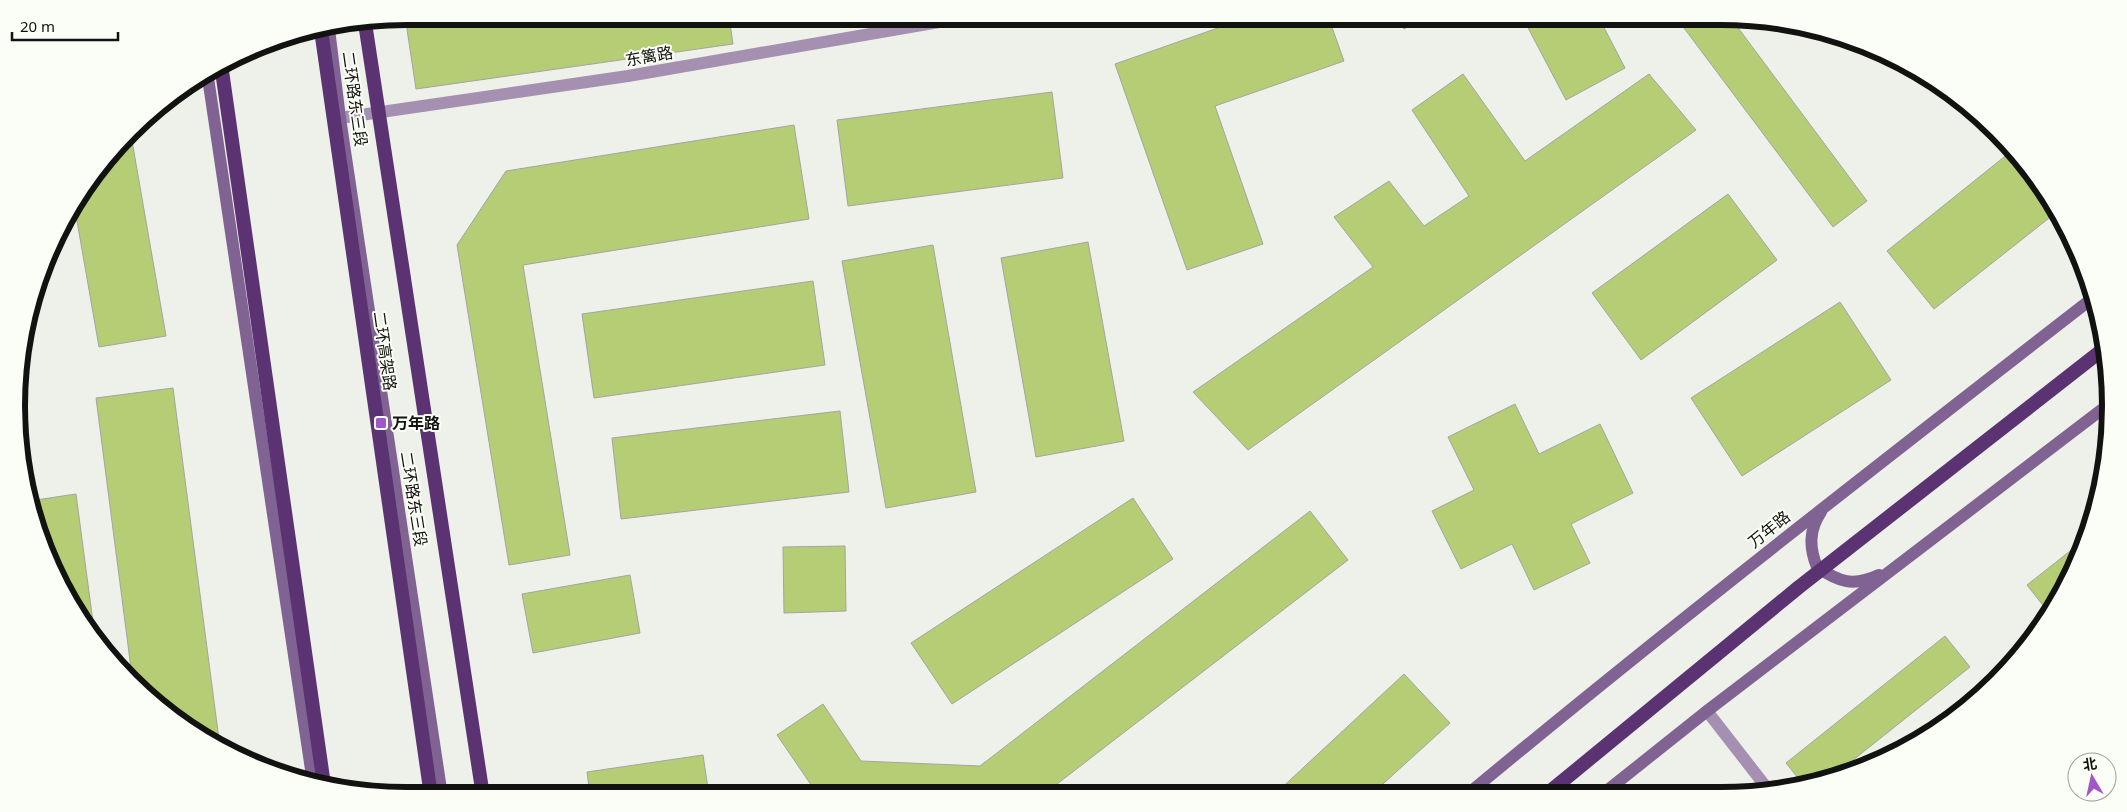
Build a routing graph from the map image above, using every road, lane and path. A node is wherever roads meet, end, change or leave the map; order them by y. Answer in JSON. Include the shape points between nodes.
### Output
{"nodes":[{"id":1,"x":922,"y":25,"type":"edge"},
{"id":2,"x":366,"y":27,"type":"edge"},
{"id":3,"x":329,"y":33,"type":"edge"},
{"id":4,"x":321,"y":35,"type":"edge"},
{"id":5,"x":223,"y":72,"type":"edge"},
{"id":6,"x":208,"y":80,"type":"edge"},
{"id":7,"x":340,"y":118,"type":"junction"},
{"id":8,"x":2087,"y":301,"type":"edge"},
{"id":9,"x":2098,"y":353,"type":"edge"},
{"id":10,"x":2102,"y":409,"type":"edge"},
{"id":11,"x":1835,"y":498,"type":"junction"},
{"id":12,"x":1893,"y":569,"type":"junction"},
{"id":13,"x":1707,"y":711,"type":"junction"},
{"id":14,"x":312,"y":775,"type":"edge"},
{"id":15,"x":323,"y":778,"type":"edge"},
{"id":16,"x":1764,"y":785,"type":"edge"},
{"id":17,"x":430,"y":787,"type":"edge"},
{"id":18,"x":441,"y":787,"type":"edge"},
{"id":19,"x":482,"y":787,"type":"edge"},
{"id":20,"x":1476,"y":787,"type":"edge"},
{"id":21,"x":1555,"y":787,"type":"edge"},
{"id":22,"x":1612,"y":787,"type":"edge"}],
"edges":[{"from":1,"to":7,"type":"street","name":"东篱路","via":[[628,76]]},
{"from":2,"to":19,"type":"highway"},
{"from":3,"to":7,"type":"main road","name":"二环路东三段"},
{"from":4,"to":17,"type":"highway","name":"二环高架路"},
{"from":5,"to":15,"type":"highway"},
{"from":6,"to":14,"type":"main road"},
{"from":7,"to":18,"type":"main road","name":"二环路东三段"},
{"from":8,"to":11,"type":"main road","name":"万年路"},
{"from":9,"to":21,"type":"highway","via":[[1799,587]]},
{"from":10,"to":12,"type":"main road"},
{"from":11,"to":12,"type":"main road","via":[[1820,513],[1813,526],[1811,540],[1817,567],[1834,579],[1855,583]]},
{"from":11,"to":20,"type":"main road","name":"万年路"},
{"from":12,"to":13,"type":"main road"},
{"from":13,"to":16,"type":"street"},
{"from":13,"to":22,"type":"main road"}]}
